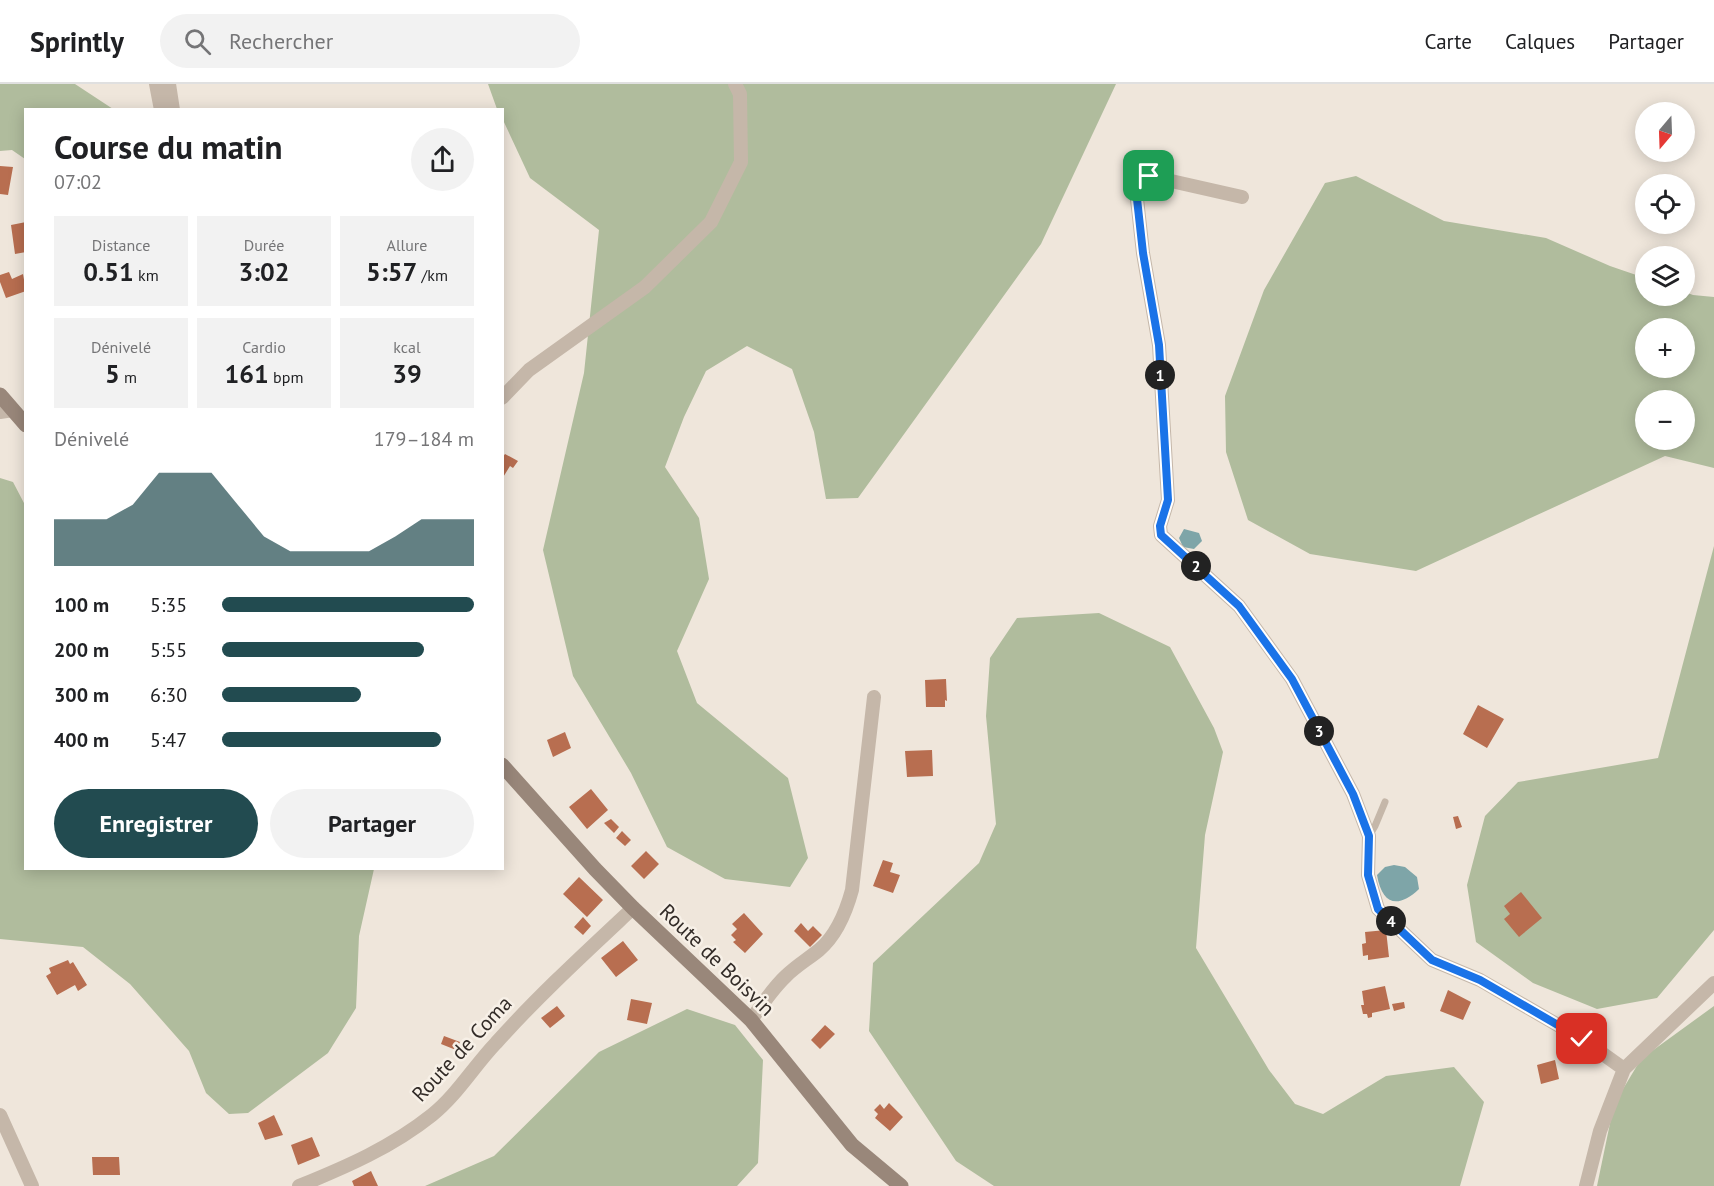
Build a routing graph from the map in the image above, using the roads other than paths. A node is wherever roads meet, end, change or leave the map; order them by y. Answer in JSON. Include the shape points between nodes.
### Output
{"nodes":[{"id":1,"x":156,"y":84,"type":"edge"},
{"id":2,"x":169,"y":84,"type":"edge"},
{"id":3,"x":735,"y":84,"type":"edge"},
{"id":4,"x":161,"y":108,"type":"edge"},
{"id":5,"x":173,"y":108,"type":"edge"},
{"id":6,"x":1242,"y":197,"type":"dead end"},
{"id":7,"x":0,"y":395,"type":"edge"},
{"id":8,"x":504,"y":396,"type":"edge"},
{"id":9,"x":6,"y":411,"type":"edge"},
{"id":10,"x":24,"y":424,"type":"edge"},
{"id":11,"x":874,"y":697,"type":"dead end"},
{"id":12,"x":504,"y":767,"type":"edge"},
{"id":13,"x":1385,"y":801,"type":"dead end"},
{"id":14,"x":1369,"y":836,"type":"junction"},
{"id":15,"x":633,"y":908,"type":"junction"},
{"id":16,"x":1714,"y":983,"type":"edge"},
{"id":17,"x":751,"y":1020,"type":"junction"},
{"id":18,"x":1624,"y":1069,"type":"junction"},
{"id":19,"x":0,"y":1115,"type":"edge"},
{"id":20,"x":891,"y":1183,"type":"edge"},
{"id":21,"x":32,"y":1186,"type":"edge"},
{"id":22,"x":299,"y":1186,"type":"edge"},
{"id":23,"x":1586,"y":1186,"type":"edge"}],
"edges":[{"from":1,"to":4,"type":"street"},
{"from":2,"to":5,"type":"street"},
{"from":3,"to":8,"type":"street","via":[[740,94],[741,162],[711,222],[645,287],[528,370]]},
{"from":6,"to":14,"type":"street","via":[[1149,176],[1140,180],[1136,190],[1159,345],[1168,500],[1161,535],[1239,606],[1292,679],[1353,794]]},
{"from":7,"to":9,"type":"main road"},
{"from":9,"to":10,"type":"main road"},
{"from":11,"to":17,"type":"street","via":[[848,906],[837,930],[821,949],[786,976]]},
{"from":12,"to":15,"type":"main road","name":"Route de Boisvin"},
{"from":13,"to":14,"type":"lane"},
{"from":14,"to":18,"type":"street","via":[[1368,875],[1378,909],[1432,960],[1480,980],[1582,1039]]},
{"from":15,"to":17,"type":"main road","name":"Route de Boisvin"},
{"from":15,"to":22,"type":"street","name":"Route de Coma","via":[[552,983],[433,1114],[378,1152]]},
{"from":16,"to":18,"type":"street"},
{"from":17,"to":20,"type":"main road","name":"Route de Boisvin","via":[[852,1145]]},
{"from":18,"to":23,"type":"street","via":[[1600,1131]]},
{"from":19,"to":21,"type":"street"}]}
